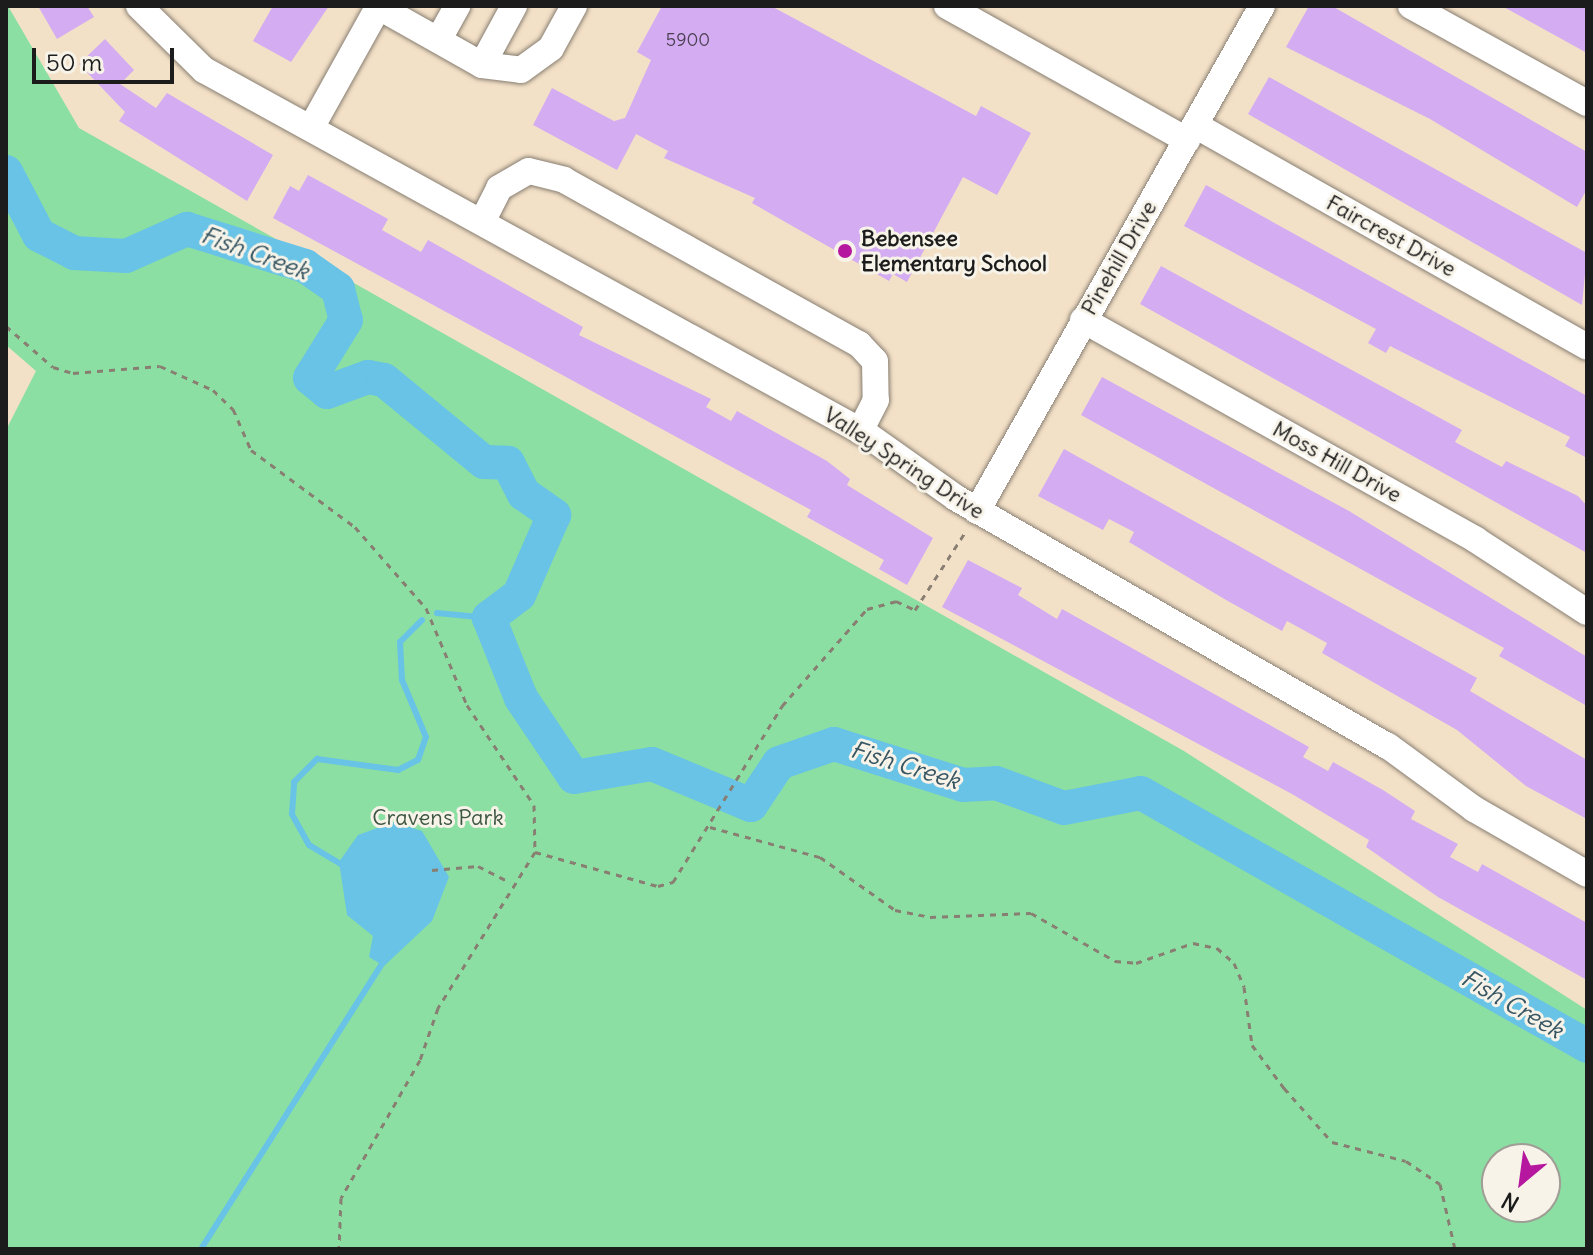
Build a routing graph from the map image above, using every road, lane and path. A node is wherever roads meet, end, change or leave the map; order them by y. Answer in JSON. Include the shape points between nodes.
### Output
{"nodes":[{"id":1,"x":139,"y":6,"type":"edge"},
{"id":2,"x":379,"y":6,"type":"edge"},
{"id":3,"x":457,"y":6,"type":"edge"},
{"id":4,"x":514,"y":6,"type":"edge"},
{"id":5,"x":574,"y":6,"type":"edge"},
{"id":6,"x":947,"y":6,"type":"edge"},
{"id":7,"x":1262,"y":6,"type":"edge"},
{"id":8,"x":1411,"y":6,"type":"edge"},
{"id":9,"x":439,"y":39,"type":"junction"},
{"id":10,"x":482,"y":65,"type":"junction"},
{"id":11,"x":1587,"y":103,"type":"edge"},
{"id":12,"x":311,"y":128,"type":"junction"},
{"id":13,"x":1191,"y":133,"type":"junction"},
{"id":14,"x":482,"y":222,"type":"junction"},
{"id":15,"x":1083,"y":320,"type":"junction"},
{"id":16,"x":6,"y":326,"type":"edge"},
{"id":17,"x":1587,"y":347,"type":"edge"},
{"id":18,"x":860,"y":431,"type":"junction"},
{"id":19,"x":977,"y":511,"type":"junction"},
{"id":20,"x":1587,"y":612,"type":"edge"},
{"id":21,"x":710,"y":827,"type":"junction"},
{"id":22,"x":535,"y":852,"type":"junction"},
{"id":23,"x":432,"y":870,"type":"dead end"},
{"id":24,"x":1587,"y":874,"type":"edge"},
{"id":25,"x":510,"y":882,"type":"junction"},
{"id":26,"x":339,"y":1249,"type":"edge"},
{"id":27,"x":1455,"y":1249,"type":"edge"}],
"edges":[{"from":1,"to":12,"type":"street","name":"Valley Spring Drive","via":[[204,70]]},
{"from":2,"to":9,"type":"street"},
{"from":2,"to":12,"type":"street"},
{"from":3,"to":9,"type":"street"},
{"from":4,"to":10,"type":"street"},
{"from":5,"to":10,"type":"street","via":[[551,48],[521,70]]},
{"from":6,"to":13,"type":"street","name":"Faircrest Drive"},
{"from":7,"to":13,"type":"street","name":"Pinehill Drive"},
{"from":8,"to":11,"type":"street"},
{"from":9,"to":10,"type":"street"},
{"from":12,"to":14,"type":"street","name":"Valley Spring Drive"},
{"from":13,"to":15,"type":"street","name":"Pinehill Drive"},
{"from":13,"to":17,"type":"street","name":"Faircrest Drive"},
{"from":14,"to":18,"type":"street","name":"Valley Spring Drive"},
{"from":14,"to":18,"type":"street","via":[[499,188],[529,171],[617,210],[859,344],[875,361],[876,400]]},
{"from":15,"to":19,"type":"street","name":"Pinehill Drive"},
{"from":15,"to":20,"type":"street","name":"Moss Hill Drive","via":[[1476,540]]},
{"from":16,"to":22,"type":"path","via":[[53,367],[95,373],[160,366],[213,390],[233,409],[251,450],[355,527],[426,608],[467,705],[523,783],[534,805]]},
{"from":18,"to":19,"type":"street","name":"Valley Spring Drive"},
{"from":19,"to":21,"type":"path","via":[[915,610],[896,601],[867,609],[782,706]]},
{"from":19,"to":24,"type":"street","name":"Valley Spring Drive","via":[[1388,746],[1474,809]]},
{"from":21,"to":22,"type":"path","via":[[682,875],[666,885]]},
{"from":21,"to":27,"type":"path","via":[[820,857],[895,910],[930,917],[1031,913],[1115,961],[1136,963],[1193,943],[1217,948],[1234,963],[1244,987],[1252,1045],[1284,1088],[1332,1142],[1406,1161],[1440,1184]]},
{"from":22,"to":25,"type":"path"},
{"from":23,"to":25,"type":"path","via":[[478,866]]},
{"from":25,"to":26,"type":"path","via":[[341,1198]]}]}
